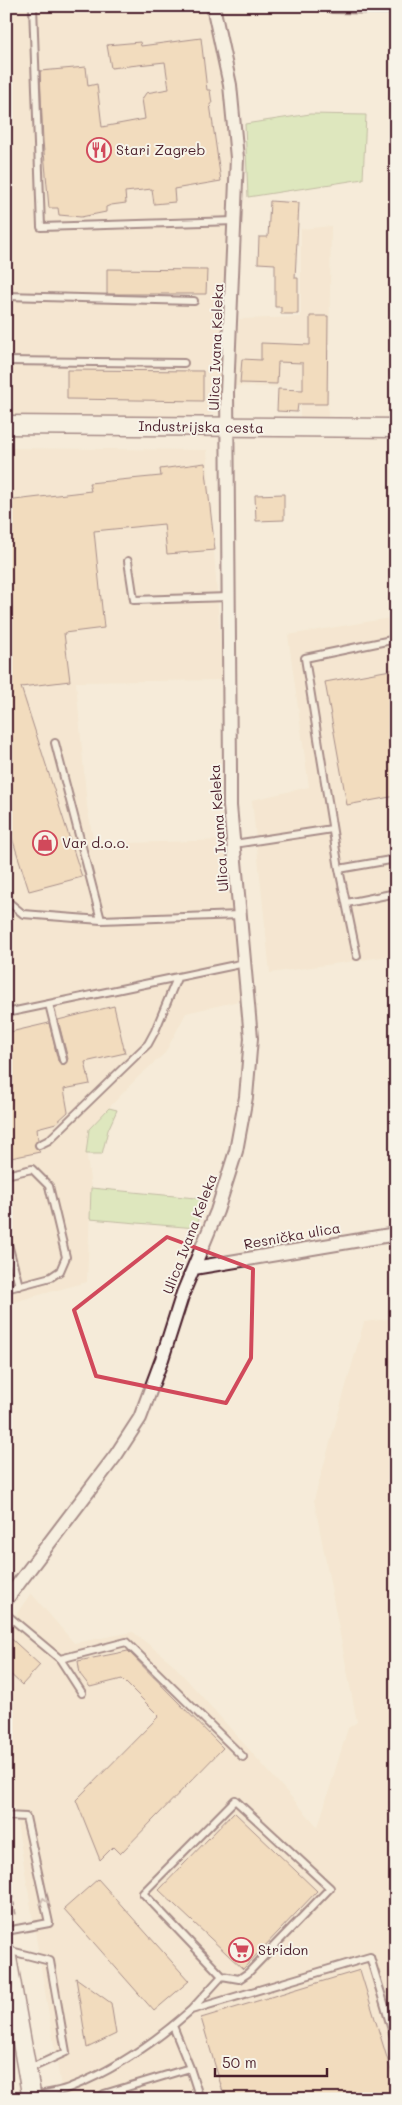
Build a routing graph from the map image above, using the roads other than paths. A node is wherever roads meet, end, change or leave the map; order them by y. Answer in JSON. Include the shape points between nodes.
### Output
{"nodes":[{"id":1,"x":33,"y":6,"type":"edge"},
{"id":2,"x":213,"y":6,"type":"edge"},
{"id":3,"x":332,"y":6,"type":"edge"},
{"id":4,"x":396,"y":7,"type":"edge"},
{"id":5,"x":236,"y":220,"type":"junction"},
{"id":6,"x":6,"y":296,"type":"edge"},
{"id":7,"x":194,"y":301,"type":"dead end"},
{"id":8,"x":6,"y":361,"type":"edge"},
{"id":9,"x":184,"y":363,"type":"dead end"},
{"id":10,"x":6,"y":425,"type":"edge"},
{"id":11,"x":228,"y":427,"type":"junction"},
{"id":12,"x":396,"y":428,"type":"edge"},
{"id":13,"x":128,"y":561,"type":"dead end"},
{"id":14,"x":229,"y":597,"type":"junction"},
{"id":15,"x":396,"y":639,"type":"edge"},
{"id":16,"x":55,"y":743,"type":"dead end"},
{"id":17,"x":332,"y":829,"type":"junction"},
{"id":18,"x":234,"y":844,"type":"junction"},
{"id":19,"x":396,"y":859,"type":"edge"},
{"id":20,"x":339,"y":869,"type":"junction"},
{"id":21,"x":396,"y":893,"type":"edge"},
{"id":22,"x":6,"y":900,"type":"edge"},
{"id":23,"x":347,"y":903,"type":"junction"},
{"id":24,"x":240,"y":915,"type":"junction"},
{"id":25,"x":101,"y":920,"type":"junction"},
{"id":26,"x":356,"y":956,"type":"dead end"},
{"id":27,"x":246,"y":963,"type":"junction"},
{"id":28,"x":177,"y":978,"type":"junction"},
{"id":29,"x":49,"y":1004,"type":"junction"},
{"id":30,"x":6,"y":1013,"type":"edge"},
{"id":31,"x":64,"y":1060,"type":"dead end"},
{"id":32,"x":39,"y":1145,"type":"dead end"},
{"id":33,"x":6,"y":1175,"type":"edge"},
{"id":34,"x":396,"y":1234,"type":"edge"},
{"id":35,"x":6,"y":1236,"type":"edge"},
{"id":36,"x":194,"y":1268,"type":"junction"},
{"id":37,"x":19,"y":1286,"type":"junction"},
{"id":38,"x":6,"y":1289,"type":"edge"},
{"id":39,"x":9,"y":1594,"type":"edge"},
{"id":40,"x":6,"y":1614,"type":"edge"},
{"id":41,"x":60,"y":1659,"type":"junction"},
{"id":42,"x":82,"y":1693,"type":"dead end"},
{"id":43,"x":243,"y":1758,"type":"dead end"},
{"id":44,"x":6,"y":1816,"type":"edge"},
{"id":45,"x":6,"y":1931,"type":"edge"},
{"id":46,"x":6,"y":1951,"type":"edge"},
{"id":47,"x":222,"y":1976,"type":"junction"},
{"id":48,"x":191,"y":2010,"type":"junction"},
{"id":49,"x":173,"y":2026,"type":"junction"},
{"id":50,"x":396,"y":2043,"type":"edge"},
{"id":51,"x":190,"y":2068,"type":"junction"},
{"id":52,"x":27,"y":2070,"type":"junction"},
{"id":53,"x":32,"y":2097,"type":"edge"},
{"id":54,"x":10,"y":2099,"type":"edge"},
{"id":55,"x":98,"y":2099,"type":"edge"},
{"id":56,"x":200,"y":2099,"type":"edge"}],
"edges":[{"from":1,"to":5,"type":"lane","via":[[41,226]]},
{"from":2,"to":5,"type":"street","name":"Ulica Ivana Keleka","via":[[231,95],[237,158]]},
{"from":3,"to":4,"type":"street"},
{"from":5,"to":11,"type":"street","name":"Ulica Ivana Keleka"},
{"from":6,"to":7,"type":"lane"},
{"from":8,"to":9,"type":"lane"},
{"from":10,"to":11,"type":"street","name":"Industrijska cesta"},
{"from":11,"to":12,"type":"street","name":"Industrijska cesta"},
{"from":11,"to":14,"type":"street","name":"Ulica Ivana Keleka"},
{"from":13,"to":14,"type":"lane","via":[[134,600]]},
{"from":14,"to":18,"type":"street","name":"Ulica Ivana Keleka","via":[[230,797]]},
{"from":15,"to":17,"type":"lane","via":[[304,658]]},
{"from":16,"to":25,"type":"lane"},
{"from":17,"to":18,"type":"lane"},
{"from":17,"to":20,"type":"lane"},
{"from":18,"to":24,"type":"street","name":"Ulica Ivana Keleka"},
{"from":19,"to":20,"type":"lane"},
{"from":20,"to":23,"type":"lane"},
{"from":21,"to":23,"type":"lane"},
{"from":22,"to":25,"type":"lane","via":[[23,914]]},
{"from":23,"to":26,"type":"lane"},
{"from":24,"to":25,"type":"lane"},
{"from":24,"to":27,"type":"street","name":"Ulica Ivana Keleka"},
{"from":27,"to":28,"type":"lane"},
{"from":27,"to":36,"type":"street","name":"Ulica Ivana Keleka","via":[[250,1058],[243,1123],[228,1179]]},
{"from":28,"to":29,"type":"lane"},
{"from":28,"to":32,"type":"lane","via":[[148,1044]]},
{"from":29,"to":30,"type":"lane"},
{"from":29,"to":31,"type":"lane"},
{"from":33,"to":37,"type":"lane","via":[[32,1169],[49,1186],[66,1257],[60,1271],[51,1277]]},
{"from":34,"to":36,"type":"street","name":"Resnička ulica"},
{"from":35,"to":37,"type":"lane"},
{"from":36,"to":39,"type":"street","name":"Ulica Ivana Keleka","via":[[140,1418],[120,1450]]},
{"from":37,"to":38,"type":"lane"},
{"from":40,"to":41,"type":"lane"},
{"from":41,"to":42,"type":"lane"},
{"from":41,"to":43,"type":"lane","via":[[126,1642]]},
{"from":45,"to":44,"type":"lane","one_way":true,"via":[[49,1923],[26,1817]]},
{"from":46,"to":52,"type":"street"},
{"from":46,"to":52,"type":"lane","via":[[50,1960],[66,2052]]},
{"from":47,"to":47,"type":"lane","via":[[143,1893],[235,1800],[330,1888],[248,1973],[239,1979]]},
{"from":47,"to":48,"type":"lane"},
{"from":48,"to":49,"type":"lane"},
{"from":48,"to":50,"type":"lane","via":[[370,1957]]},
{"from":49,"to":51,"type":"lane"},
{"from":49,"to":53,"type":"lane","via":[[123,2062],[70,2088]]},
{"from":51,"to":55,"type":"lane","via":[[104,2094]]},
{"from":51,"to":56,"type":"lane"},
{"from":52,"to":53,"type":"street"},
{"from":53,"to":54,"type":"lane"}]}
